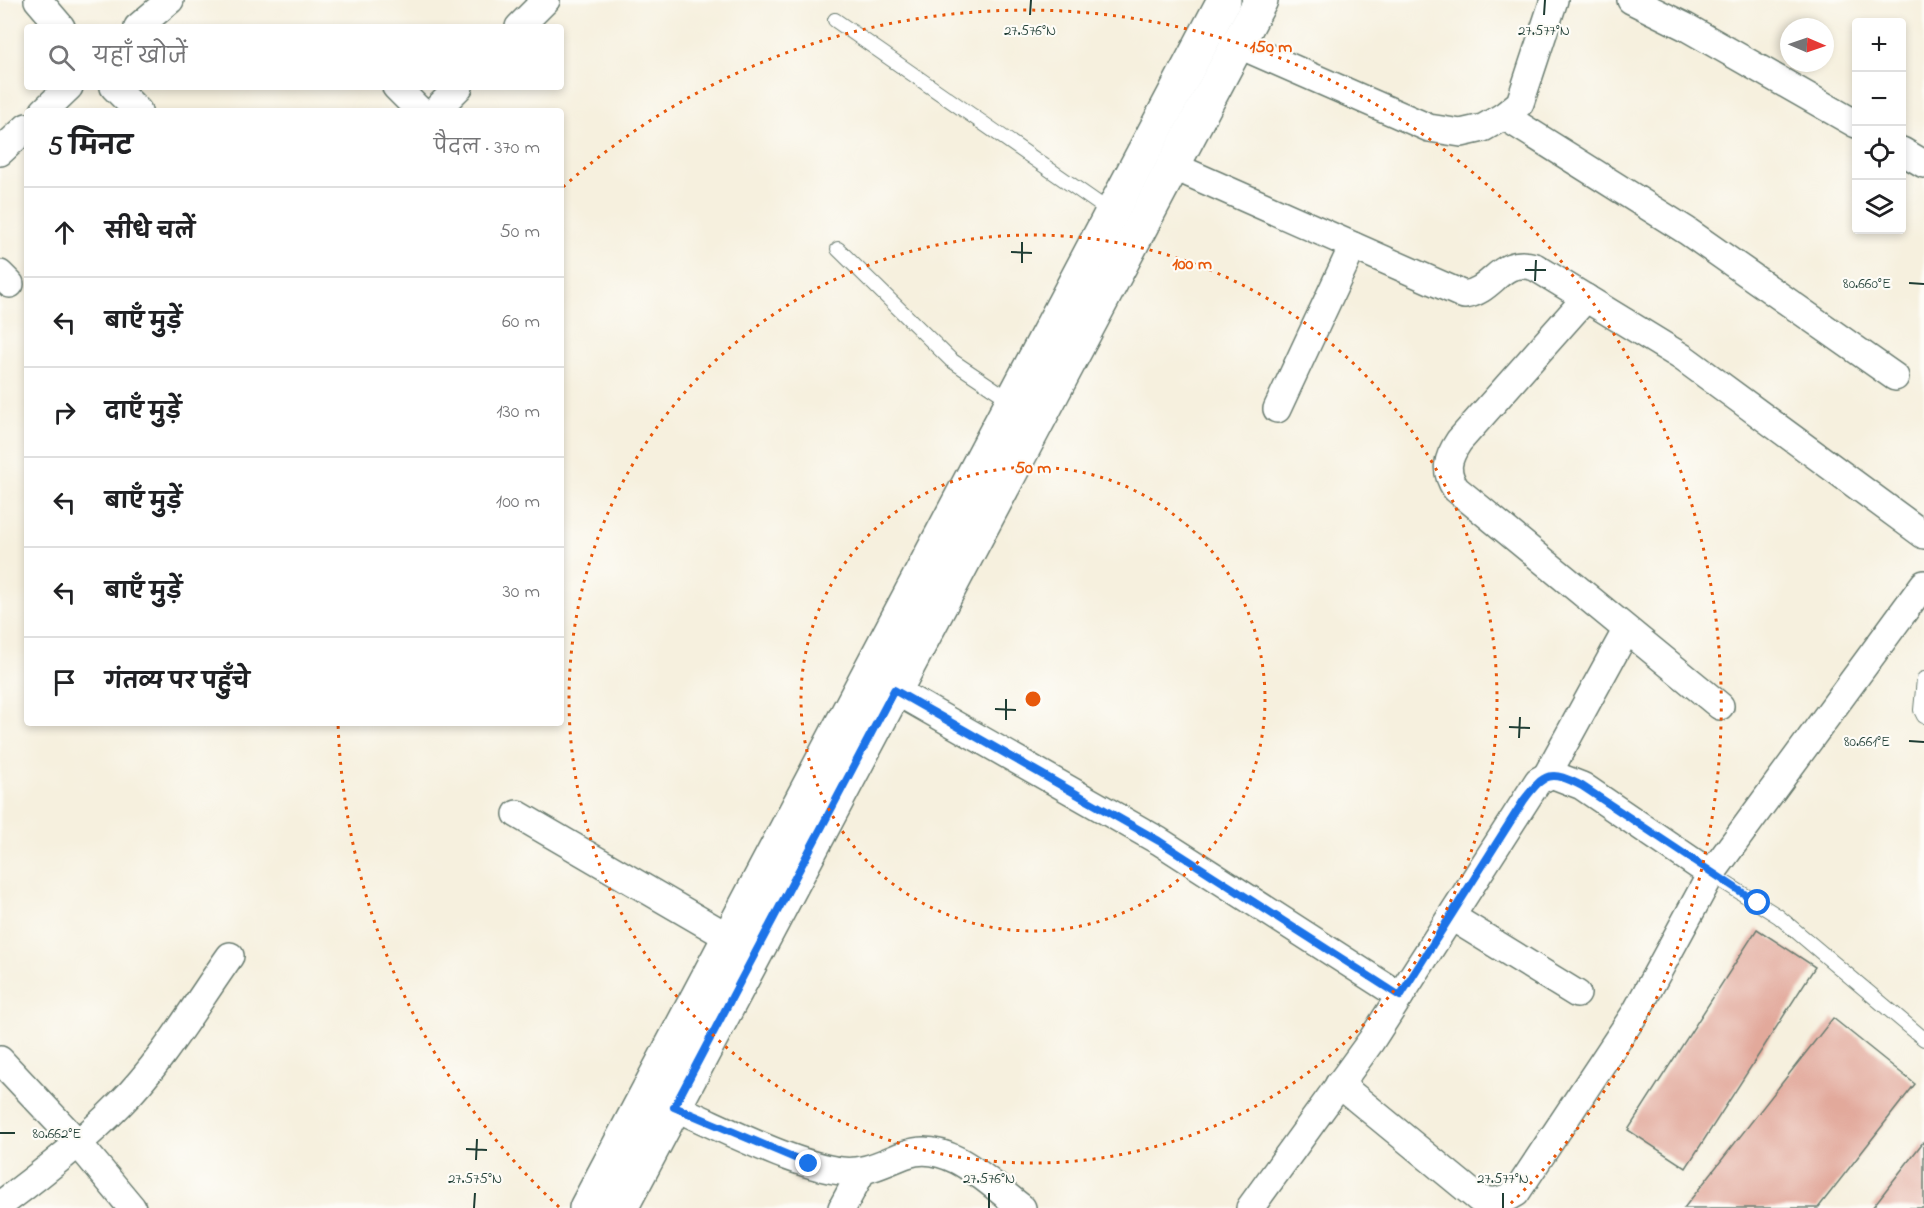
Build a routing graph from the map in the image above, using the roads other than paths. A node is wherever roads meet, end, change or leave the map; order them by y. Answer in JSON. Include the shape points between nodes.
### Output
{"nodes":[{"id":1,"x":39,"y":0,"type":"edge"},
{"id":2,"x":170,"y":0,"type":"edge"},
{"id":3,"x":546,"y":0,"type":"edge"},
{"id":4,"x":1224,"y":0,"type":"edge"},
{"id":5,"x":1261,"y":0,"type":"edge"},
{"id":6,"x":1554,"y":0,"type":"edge"},
{"id":7,"x":1631,"y":0,"type":"edge"},
{"id":8,"x":835,"y":20,"type":"dead end"},
{"id":9,"x":59,"y":24,"type":"edge"},
{"id":10,"x":142,"y":24,"type":"edge"},
{"id":11,"x":522,"y":24,"type":"edge"},
{"id":12,"x":1237,"y":44,"type":"junction"},
{"id":13,"x":66,"y":90,"type":"edge"},
{"id":14,"x":117,"y":90,"type":"edge"},
{"id":15,"x":399,"y":90,"type":"edge"},
{"id":16,"x":456,"y":90,"type":"edge"},
{"id":17,"x":47,"y":108,"type":"edge"},
{"id":18,"x":135,"y":108,"type":"edge"},
{"id":19,"x":417,"y":108,"type":"edge"},
{"id":20,"x":438,"y":108,"type":"edge"},
{"id":21,"x":1504,"y":116,"type":"junction"},
{"id":22,"x":1852,"y":121,"type":"edge"},
{"id":23,"x":24,"y":130,"type":"edge"},
{"id":24,"x":0,"y":152,"type":"edge"},
{"id":25,"x":1906,"y":153,"type":"edge"},
{"id":26,"x":1924,"y":164,"type":"edge"},
{"id":27,"x":1173,"y":166,"type":"junction"},
{"id":28,"x":1112,"y":213,"type":"junction"},
{"id":29,"x":1353,"y":246,"type":"junction"},
{"id":30,"x":838,"y":249,"type":"dead end"},
{"id":31,"x":1586,"y":298,"type":"junction"},
{"id":32,"x":1895,"y":377,"type":"dead end"},
{"id":33,"x":1012,"y":402,"type":"junction"},
{"id":34,"x":1277,"y":409,"type":"dead end"},
{"id":35,"x":1924,"y":535,"type":"edge"},
{"id":36,"x":1924,"y":584,"type":"edge"},
{"id":37,"x":1626,"y":631,"type":"junction"},
{"id":38,"x":1924,"y":679,"type":"edge"},
{"id":39,"x":894,"y":690,"type":"junction"},
{"id":40,"x":1720,"y":706,"type":"dead end"},
{"id":41,"x":1924,"y":716,"type":"edge"},
{"id":42,"x":1546,"y":777,"type":"junction"},
{"id":43,"x":517,"y":814,"type":"dead end"},
{"id":44,"x":1711,"y":874,"type":"junction"},
{"id":45,"x":1452,"y":917,"type":"junction"},
{"id":46,"x":730,"y":938,"type":"junction"},
{"id":47,"x":230,"y":956,"type":"dead end"},
{"id":48,"x":1577,"y":994,"type":"dead end"},
{"id":49,"x":1400,"y":996,"type":"junction"},
{"id":50,"x":1924,"y":1039,"type":"edge"},
{"id":51,"x":0,"y":1060,"type":"edge"},
{"id":52,"x":1339,"y":1084,"type":"junction"},
{"id":53,"x":674,"y":1107,"type":"junction"},
{"id":54,"x":78,"y":1143,"type":"junction"},
{"id":55,"x":862,"y":1172,"type":"junction"},
{"id":56,"x":0,"y":1205,"type":"edge"},
{"id":57,"x":132,"y":1208,"type":"edge"},
{"id":58,"x":586,"y":1208,"type":"edge"},
{"id":59,"x":621,"y":1208,"type":"edge"},
{"id":60,"x":842,"y":1208,"type":"edge"},
{"id":61,"x":1022,"y":1208,"type":"edge"},
{"id":62,"x":1250,"y":1208,"type":"edge"}],
"edges":[{"from":1,"to":9,"type":"street"},
{"from":2,"to":10,"type":"street"},
{"from":3,"to":11,"type":"street"},
{"from":4,"to":28,"type":"street"},
{"from":5,"to":12,"type":"street"},
{"from":6,"to":21,"type":"street","via":[[1520,103]]},
{"from":7,"to":22,"type":"street"},
{"from":8,"to":28,"type":"lane"},
{"from":12,"to":21,"type":"street","via":[[1429,128],[1461,133],[1483,128]]},
{"from":12,"to":27,"type":"street"},
{"from":13,"to":17,"type":"street"},
{"from":14,"to":18,"type":"street"},
{"from":15,"to":19,"type":"street"},
{"from":16,"to":20,"type":"street"},
{"from":21,"to":32,"type":"street","via":[[1687,231]]},
{"from":23,"to":24,"type":"street"},
{"from":25,"to":26,"type":"street"},
{"from":27,"to":29,"type":"street"},
{"from":27,"to":39,"type":"street"},
{"from":28,"to":33,"type":"street"},
{"from":29,"to":31,"type":"street","via":[[1464,295],[1476,293],[1504,269],[1525,264]]},
{"from":29,"to":34,"type":"street"},
{"from":30,"to":33,"type":"lane","via":[[951,360]]},
{"from":31,"to":35,"type":"street","via":[[1683,357]]},
{"from":31,"to":37,"type":"street","via":[[1459,441],[1446,469],[1456,489]]},
{"from":33,"to":46,"type":"street"},
{"from":36,"to":44,"type":"street"},
{"from":37,"to":40,"type":"street"},
{"from":37,"to":42,"type":"street"},
{"from":38,"to":41,"type":"lane"},
{"from":39,"to":49,"type":"street","via":[[1159,841]]},
{"from":39,"to":53,"type":"street"},
{"from":42,"to":44,"type":"street","via":[[1562,776],[1582,786]]},
{"from":42,"to":45,"type":"street","via":[[1538,781],[1524,800]]},
{"from":43,"to":46,"type":"street"},
{"from":44,"to":50,"type":"lane","via":[[1778,916]]},
{"from":44,"to":52,"type":"street","via":[[1636,1012],[1516,1193],[1503,1201],[1479,1199]]},
{"from":45,"to":48,"type":"street"},
{"from":45,"to":49,"type":"street"},
{"from":46,"to":58,"type":"street"},
{"from":47,"to":54,"type":"street","via":[[146,1075]]},
{"from":49,"to":52,"type":"street"},
{"from":51,"to":54,"type":"street"},
{"from":52,"to":62,"type":"street"},
{"from":53,"to":55,"type":"street","via":[[809,1164]]},
{"from":53,"to":59,"type":"street"},
{"from":54,"to":56,"type":"street"},
{"from":54,"to":57,"type":"street"},
{"from":55,"to":60,"type":"street"},
{"from":55,"to":61,"type":"street","via":[[908,1153],[926,1150],[945,1154]]}]}
